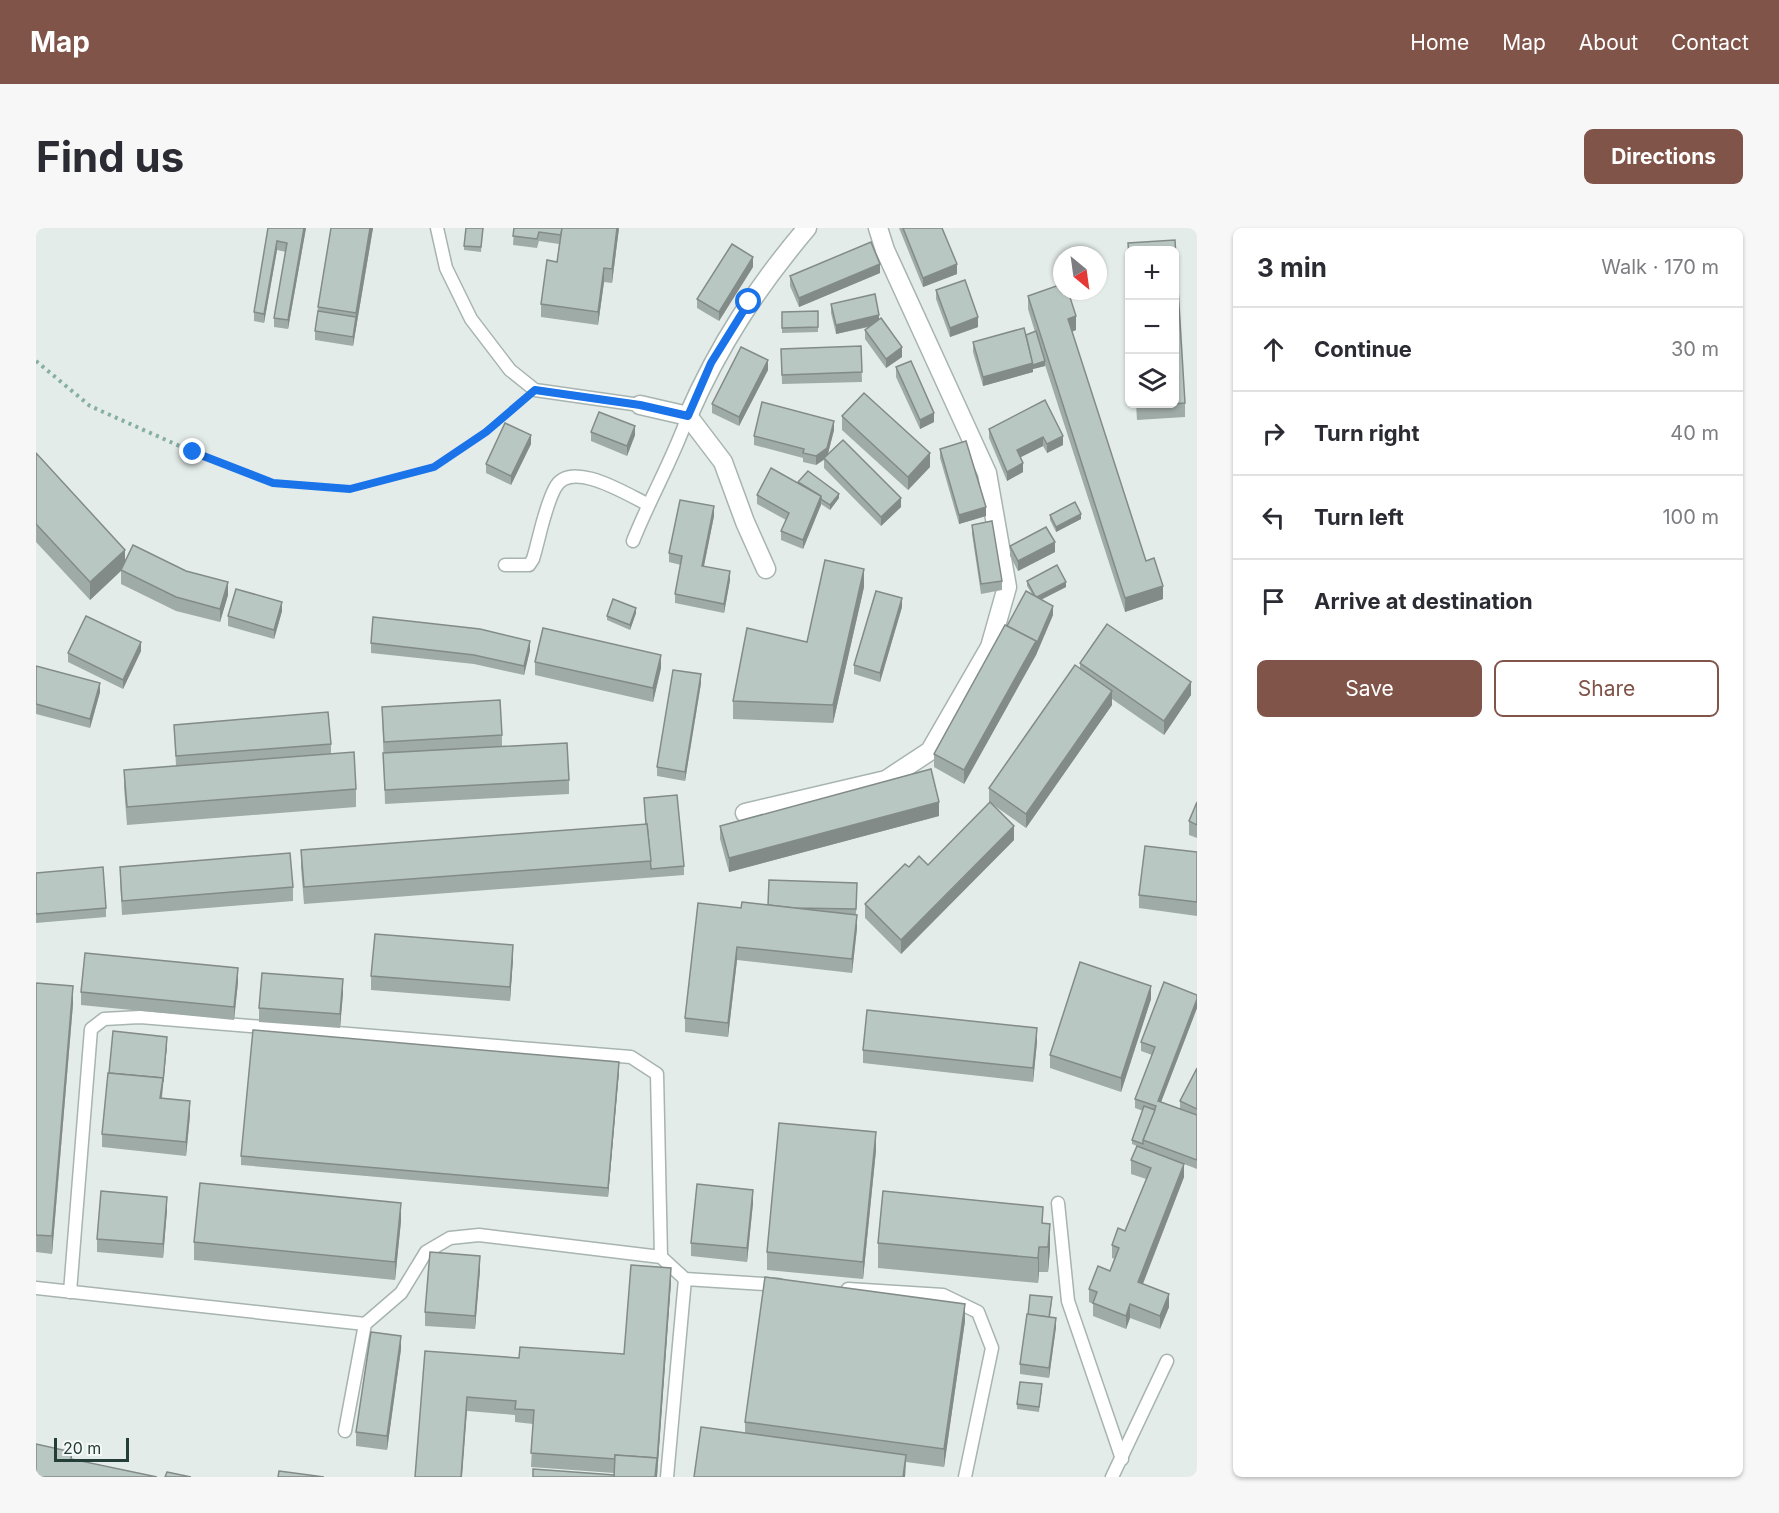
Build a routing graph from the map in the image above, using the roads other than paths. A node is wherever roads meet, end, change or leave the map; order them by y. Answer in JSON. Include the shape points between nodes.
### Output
{"nodes":[{"id":1,"x":437,"y":228,"type":"edge"},
{"id":2,"x":807,"y":228,"type":"edge"},
{"id":3,"x":878,"y":228,"type":"edge"},
{"id":4,"x":640,"y":405,"type":"joint"},
{"id":5,"x":688,"y":416,"type":"junction"},
{"id":6,"x":647,"y":504,"type":"junction"},
{"id":7,"x":633,"y":541,"type":"dead end"},
{"id":8,"x":505,"y":565,"type":"dead end"},
{"id":9,"x":766,"y":569,"type":"dead end"},
{"id":10,"x":745,"y":813,"type":"dead end"},
{"id":11,"x":1058,"y":1203,"type":"dead end"},
{"id":12,"x":661,"y":1257,"type":"junction"},
{"id":13,"x":685,"y":1279,"type":"junction"},
{"id":14,"x":795,"y":1286,"type":"edge"},
{"id":15,"x":36,"y":1288,"type":"edge"},
{"id":16,"x":840,"y":1289,"type":"edge"},
{"id":17,"x":70,"y":1292,"type":"junction"},
{"id":18,"x":365,"y":1324,"type":"junction"},
{"id":19,"x":1167,"y":1361,"type":"dead end"},
{"id":20,"x":345,"y":1431,"type":"dead end"},
{"id":21,"x":1122,"y":1459,"type":"junction"},
{"id":22,"x":667,"y":1477,"type":"edge"},
{"id":23,"x":965,"y":1477,"type":"edge"},
{"id":24,"x":1112,"y":1477,"type":"edge"}],
"edges":[{"from":1,"to":4,"type":"lane","via":[[446,268],[471,319],[510,370],[535,390]]},
{"from":2,"to":5,"type":"street","via":[[749,302],[711,363]]},
{"from":3,"to":10,"type":"street","via":[[987,473],[1008,587],[990,647],[930,751],[886,780]]},
{"from":4,"to":5,"type":"street"},
{"from":5,"to":6,"type":"lane","via":[[676,452]]},
{"from":5,"to":9,"type":"street","via":[[723,462]]},
{"from":6,"to":7,"type":"lane"},
{"from":6,"to":8,"type":"lane","via":[[590,477],[567,477],[556,486],[529,565]]},
{"from":11,"to":21,"type":"lane","via":[[1068,1301]]},
{"from":12,"to":13,"type":"lane"},
{"from":12,"to":17,"type":"lane","via":[[657,1074],[631,1057],[140,1017],[104,1018],[91,1029]]},
{"from":12,"to":18,"type":"lane","via":[[479,1235],[450,1238],[426,1252],[400,1293]]},
{"from":13,"to":14,"type":"lane"},
{"from":13,"to":22,"type":"lane"},
{"from":15,"to":17,"type":"lane"},
{"from":16,"to":23,"type":"lane","via":[[943,1295],[978,1312],[992,1348]]},
{"from":17,"to":18,"type":"lane"},
{"from":18,"to":20,"type":"lane"},
{"from":19,"to":21,"type":"lane"},
{"from":21,"to":24,"type":"lane"}]}
